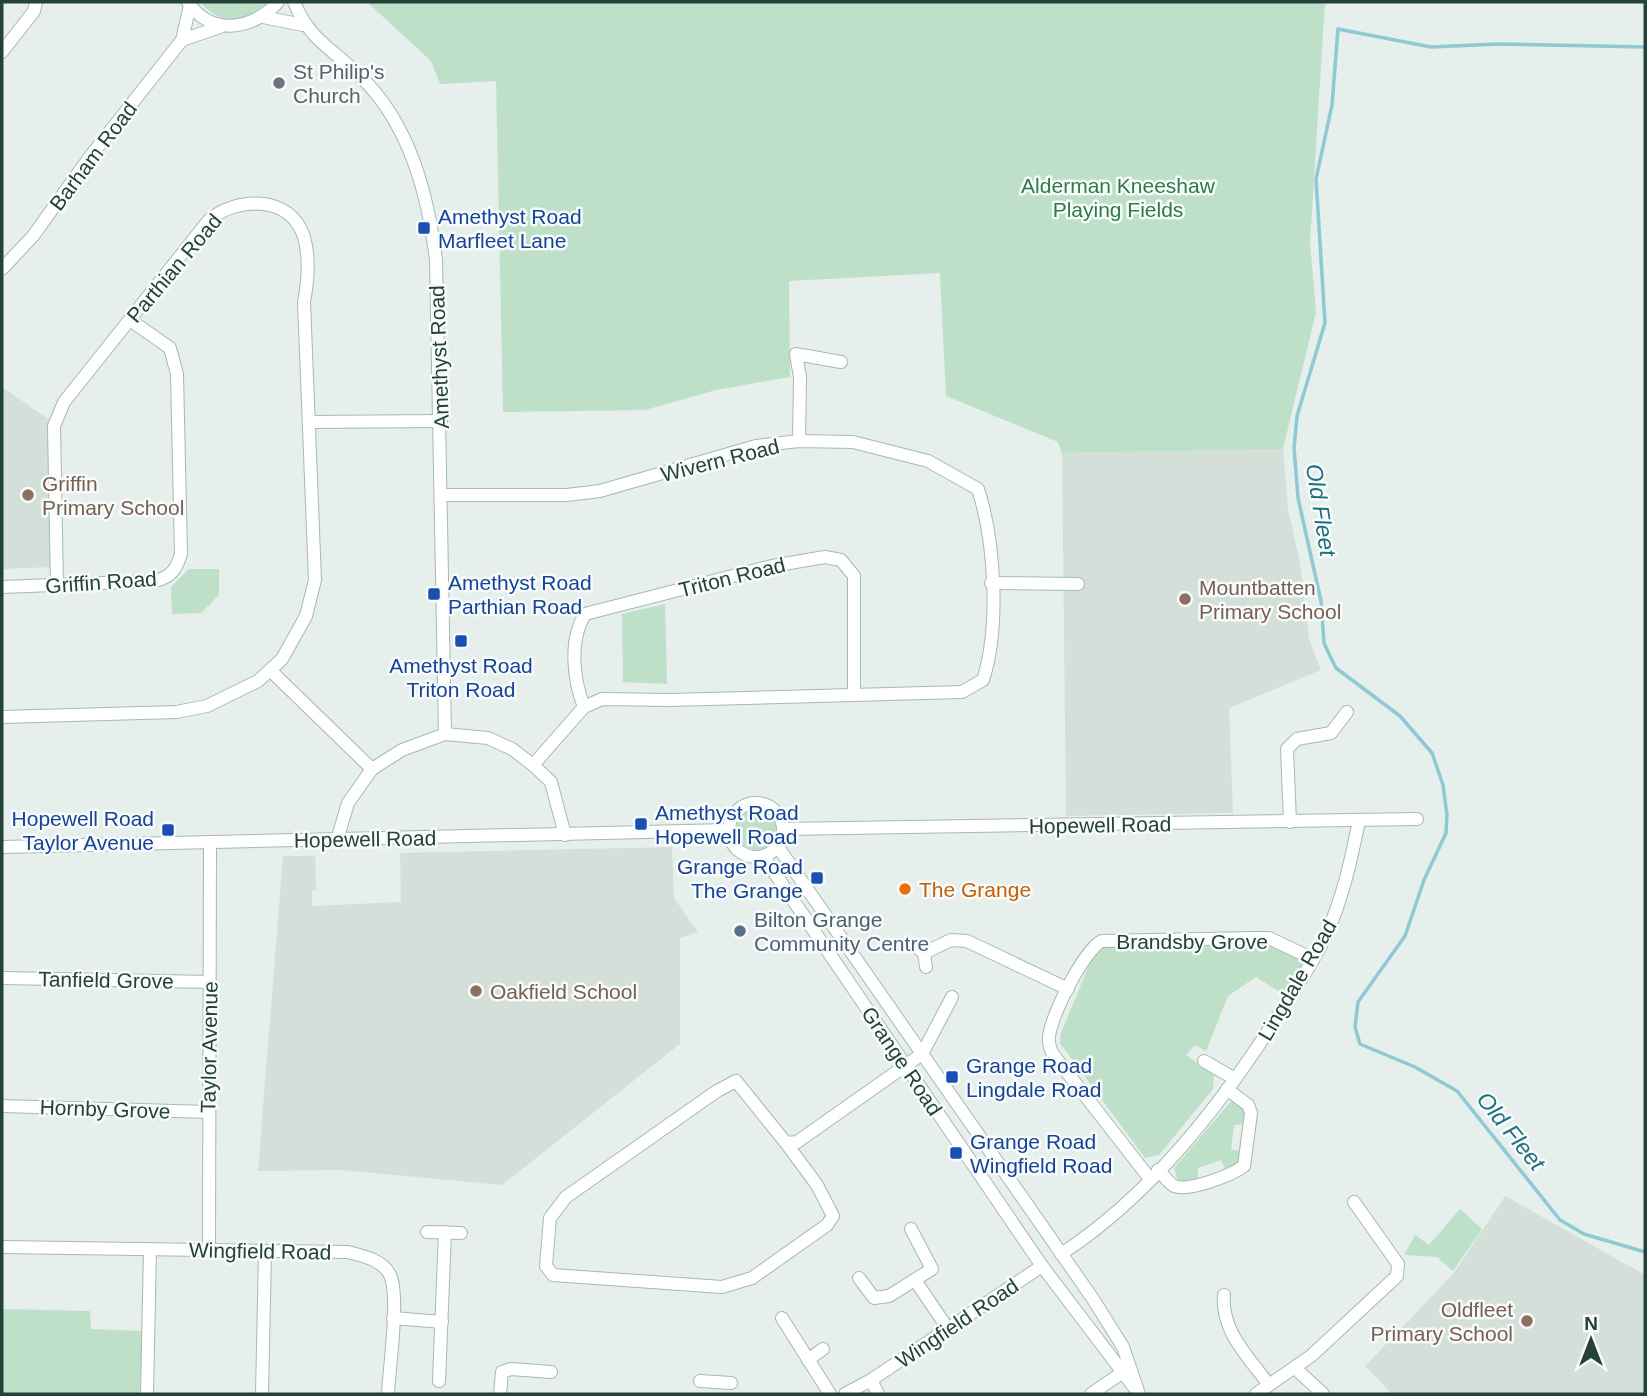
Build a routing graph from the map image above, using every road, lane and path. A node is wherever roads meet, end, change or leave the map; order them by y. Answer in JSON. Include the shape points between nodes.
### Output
{"nodes":[{"id":1,"x":36,"y":2,"type":"edge"},
{"id":2,"x":278,"y":2,"type":"edge"},
{"id":3,"x":294,"y":2,"type":"edge"},
{"id":4,"x":189,"y":4,"type":"edge"},
{"id":5,"x":262,"y":17,"type":"junction"},
{"id":6,"x":303,"y":25,"type":"junction"},
{"id":7,"x":220,"y":27,"type":"junction"},
{"id":8,"x":182,"y":40,"type":"junction"},
{"id":9,"x":2,"y":52,"type":"edge"},
{"id":10,"x":2,"y":269,"type":"edge"},
{"id":11,"x":130,"y":320,"type":"junction"},
{"id":12,"x":841,"y":362,"type":"dead end"},
{"id":13,"x":441,"y":421,"type":"junction"},
{"id":14,"x":309,"y":422,"type":"junction"},
{"id":15,"x":799,"y":441,"type":"junction"},
{"id":16,"x":442,"y":495,"type":"junction"},
{"id":17,"x":991,"y":583,"type":"junction"},
{"id":18,"x":1078,"y":584,"type":"dead end"},
{"id":19,"x":57,"y":586,"type":"junction"},
{"id":20,"x":2,"y":587,"type":"edge"},
{"id":21,"x":271,"y":671,"type":"junction"},
{"id":22,"x":854,"y":693,"type":"junction"},
{"id":23,"x":584,"y":707,"type":"junction"},
{"id":24,"x":1346,"y":712,"type":"dead end"},
{"id":25,"x":2,"y":717,"type":"edge"},
{"id":26,"x":445,"y":734,"type":"junction"},
{"id":27,"x":533,"y":765,"type":"junction"},
{"id":28,"x":372,"y":769,"type":"junction"},
{"id":29,"x":1417,"y":819,"type":"dead end"},
{"id":30,"x":1359,"y":821,"type":"junction"},
{"id":31,"x":1290,"y":822,"type":"junction"},
{"id":32,"x":784,"y":829,"type":"junction"},
{"id":33,"x":729,"y":830,"type":"junction"},
{"id":34,"x":565,"y":835,"type":"junction"},
{"id":35,"x":337,"y":840,"type":"junction"},
{"id":36,"x":210,"y":843,"type":"junction"},
{"id":37,"x":2,"y":847,"type":"edge"},
{"id":38,"x":778,"y":847,"type":"junction"},
{"id":39,"x":763,"y":856,"type":"junction"},
{"id":40,"x":921,"y":955,"type":"dead end"},
{"id":41,"x":1313,"y":959,"type":"junction"},
{"id":42,"x":2,"y":978,"type":"edge"},
{"id":43,"x":210,"y":982,"type":"junction"},
{"id":44,"x":1068,"y":989,"type":"junction"},
{"id":45,"x":952,"y":998,"type":"dead end"},
{"id":46,"x":922,"y":1054,"type":"junction"},
{"id":47,"x":1204,"y":1061,"type":"dead end"},
{"id":48,"x":907,"y":1066,"type":"junction"},
{"id":49,"x":1231,"y":1084,"type":"junction"},
{"id":50,"x":2,"y":1106,"type":"edge"},
{"id":51,"x":208,"y":1112,"type":"junction"},
{"id":52,"x":786,"y":1143,"type":"junction"},
{"id":53,"x":1154,"y":1174,"type":"junction"},
{"id":54,"x":1354,"y":1202,"type":"dead end"},
{"id":55,"x":911,"y":1229,"type":"dead end"},
{"id":56,"x":427,"y":1232,"type":"dead end"},
{"id":57,"x":445,"y":1232,"type":"junction"},
{"id":58,"x":461,"y":1233,"type":"dead end"},
{"id":59,"x":2,"y":1247,"type":"edge"},
{"id":60,"x":150,"y":1249,"type":"junction"},
{"id":61,"x":209,"y":1250,"type":"junction"},
{"id":62,"x":265,"y":1252,"type":"junction"},
{"id":63,"x":1062,"y":1254,"type":"junction"},
{"id":64,"x":1042,"y":1266,"type":"junction"},
{"id":65,"x":859,"y":1278,"type":"dead end"},
{"id":66,"x":915,"y":1280,"type":"junction"},
{"id":67,"x":1224,"y":1295,"type":"dead end"},
{"id":68,"x":393,"y":1318,"type":"junction"},
{"id":69,"x":782,"y":1318,"type":"dead end"},
{"id":70,"x":442,"y":1322,"type":"junction"},
{"id":71,"x":947,"y":1329,"type":"junction"},
{"id":72,"x":823,"y":1349,"type":"dead end"},
{"id":73,"x":808,"y":1360,"type":"junction"},
{"id":74,"x":1295,"y":1368,"type":"junction"},
{"id":75,"x":1125,"y":1371,"type":"junction"},
{"id":76,"x":551,"y":1372,"type":"dead end"},
{"id":77,"x":871,"y":1380,"type":"junction"},
{"id":78,"x":439,"y":1381,"type":"dead end"},
{"id":79,"x":700,"y":1381,"type":"dead end"},
{"id":80,"x":732,"y":1384,"type":"dead end"},
{"id":81,"x":1269,"y":1385,"type":"junction"},
{"id":82,"x":718,"y":1389,"type":"edge"},
{"id":83,"x":1138,"y":1392,"type":"edge"},
{"id":84,"x":147,"y":1394,"type":"edge"},
{"id":85,"x":262,"y":1394,"type":"edge"},
{"id":86,"x":388,"y":1394,"type":"edge"},
{"id":87,"x":500,"y":1394,"type":"edge"},
{"id":88,"x":830,"y":1394,"type":"edge"},
{"id":89,"x":845,"y":1394,"type":"edge"},
{"id":90,"x":878,"y":1394,"type":"edge"},
{"id":91,"x":1091,"y":1394,"type":"edge"},
{"id":92,"x":1256,"y":1394,"type":"edge"},
{"id":93,"x":1323,"y":1394,"type":"edge"}],
"edges":[{"from":1,"to":9,"type":"street"},
{"from":2,"to":5,"type":"street"},
{"from":3,"to":6,"type":"street","name":"Amethyst Road"},
{"from":4,"to":7,"type":"street"},
{"from":4,"to":8,"type":"street","name":"Barham Road"},
{"from":5,"to":6,"type":"street"},
{"from":5,"to":7,"type":"street","via":[[244,25]]},
{"from":6,"to":13,"type":"street","name":"Amethyst Road","via":[[362,77],[410,150],[429,205],[436,260]]},
{"from":7,"to":8,"type":"street"},
{"from":8,"to":10,"type":"street","name":"Barham Road","via":[[33,236]]},
{"from":11,"to":14,"type":"street","name":"Parthian Road","via":[[222,209],[246,202],[283,211],[298,225],[306,250]]},
{"from":11,"to":19,"type":"street","name":"Parthian Road","via":[[64,402],[54,426]]},
{"from":11,"to":19,"type":"street","name":"Griffin Road","via":[[170,348],[177,374],[178,565],[172,574],[155,581]]},
{"from":12,"to":15,"type":"street","via":[[796,354]]},
{"from":13,"to":14,"type":"street"},
{"from":13,"to":16,"type":"street","name":"Amethyst Road"},
{"from":14,"to":21,"type":"street","name":"Parthian Road","via":[[315,580],[303,623]]},
{"from":15,"to":16,"type":"street","name":"Wivern Road","via":[[756,446],[600,491]]},
{"from":15,"to":17,"type":"street","name":"Wivern Road","via":[[853,442],[928,461],[978,489],[988,520]]},
{"from":16,"to":26,"type":"street","name":"Amethyst Road"},
{"from":17,"to":18,"type":"street"},
{"from":17,"to":22,"type":"street","name":"Wivern Road","via":[[991,654],[983,680],[962,692]]},
{"from":19,"to":20,"type":"street","name":"Griffin Road"},
{"from":21,"to":25,"type":"street","name":"Parthian Road","via":[[217,703],[176,712]]},
{"from":21,"to":28,"type":"street"},
{"from":22,"to":23,"type":"street","name":"Wivern Road","via":[[602,699]]},
{"from":22,"to":23,"type":"street","name":"Triton Road","via":[[853,576],[841,560],[825,558],[772,566],[585,614],[576,630],[577,688]]},
{"from":23,"to":27,"type":"street"},
{"from":24,"to":31,"type":"street","via":[[1331,733],[1297,739],[1287,749]]},
{"from":26,"to":27,"type":"street","via":[[488,738]]},
{"from":26,"to":28,"type":"street","via":[[402,750]]},
{"from":27,"to":34,"type":"street","via":[[551,782]]},
{"from":28,"to":35,"type":"street","via":[[348,803]]},
{"from":29,"to":30,"type":"street","name":"Hopewell Road"},
{"from":30,"to":31,"type":"street","name":"Hopewell Road"},
{"from":30,"to":41,"type":"street","name":"Lingdale Road","via":[[1337,909]]},
{"from":31,"to":32,"type":"street","name":"Hopewell Road"},
{"from":32,"to":33,"type":"street","via":[[772,807],[755,802],[733,814]]},
{"from":32,"to":38,"type":"street"},
{"from":33,"to":34,"type":"street","name":"Hopewell Road"},
{"from":33,"to":39,"type":"street","via":[[739,852]]},
{"from":34,"to":35,"type":"street","name":"Hopewell Road"},
{"from":35,"to":36,"type":"street","name":"Hopewell Road"},
{"from":36,"to":37,"type":"street","name":"Hopewell Road"},
{"from":36,"to":43,"type":"street","name":"Taylor Avenue"},
{"from":38,"to":39,"type":"street"},
{"from":38,"to":46,"type":"street","name":"Grange Road"},
{"from":39,"to":48,"type":"street","name":"Grange Road"},
{"from":40,"to":44,"type":"street","via":[[951,940],[967,942]]},
{"from":41,"to":44,"type":"street","name":"Brandsby Grove","via":[[1269,938],[1102,941],[1086,954]]},
{"from":41,"to":49,"type":"street","name":"Lingdale Road"},
{"from":42,"to":43,"type":"street","name":"Tanfield Grove"},
{"from":43,"to":51,"type":"street","name":"Taylor Avenue"},
{"from":44,"to":53,"type":"street","name":"Brandsby Grove","via":[[1051,1027],[1048,1041],[1052,1053]]},
{"from":45,"to":46,"type":"street","name":"Grange Road"},
{"from":46,"to":48,"type":"street"},
{"from":46,"to":63,"type":"street","name":"Grange Road"},
{"from":47,"to":49,"type":"street"},
{"from":48,"to":52,"type":"street","via":[[797,1142]]},
{"from":48,"to":64,"type":"street","name":"Grange Road"},
{"from":49,"to":53,"type":"street","name":"Lingdale Road"},
{"from":49,"to":53,"type":"street","via":[[1251,1113],[1244,1166],[1233,1174],[1186,1187],[1174,1186]]},
{"from":50,"to":51,"type":"street","name":"Hornby Grove"},
{"from":51,"to":61,"type":"street","name":"Taylor Avenue"},
{"from":52,"to":52,"type":"street","via":[[736,1081],[726,1086],[566,1197],[550,1217],[546,1266],[554,1275],[722,1287],[752,1278],[833,1216]]},
{"from":53,"to":63,"type":"street","name":"Lingdale Road","via":[[1085,1239]]},
{"from":54,"to":74,"type":"street","via":[[1398,1264],[1397,1276]]},
{"from":55,"to":66,"type":"street","via":[[932,1269]]},
{"from":56,"to":57,"type":"street"},
{"from":57,"to":58,"type":"street"},
{"from":57,"to":70,"type":"street"},
{"from":59,"to":60,"type":"street","name":"Wingfield Road"},
{"from":60,"to":61,"type":"street","name":"Wingfield Road"},
{"from":60,"to":84,"type":"street"},
{"from":61,"to":62,"type":"street","name":"Wingfield Road"},
{"from":62,"to":68,"type":"street","name":"Wingfield Road","via":[[348,1252],[373,1258],[390,1274]]},
{"from":62,"to":85,"type":"street"},
{"from":63,"to":75,"type":"street","name":"Grange Road","via":[[1123,1347]]},
{"from":64,"to":71,"type":"street","name":"Wingfield Road"},
{"from":64,"to":75,"type":"street","name":"Grange Road"},
{"from":65,"to":66,"type":"street","via":[[874,1298],[889,1296]]},
{"from":66,"to":71,"type":"street"},
{"from":67,"to":81,"type":"street","via":[[1222,1312],[1233,1337]]},
{"from":68,"to":70,"type":"street"},
{"from":68,"to":86,"type":"street","name":"Wingfield Road"},
{"from":69,"to":73,"type":"street"},
{"from":70,"to":78,"type":"street"},
{"from":71,"to":77,"type":"street","name":"Wingfield Road"},
{"from":72,"to":73,"type":"street"},
{"from":73,"to":88,"type":"street"},
{"from":74,"to":81,"type":"street"},
{"from":74,"to":93,"type":"street"},
{"from":75,"to":83,"type":"street"},
{"from":75,"to":91,"type":"street"},
{"from":76,"to":87,"type":"street","via":[[502,1371]]},
{"from":77,"to":89,"type":"street","name":"Wingfield Road"},
{"from":77,"to":90,"type":"street"},
{"from":79,"to":82,"type":"street"},
{"from":80,"to":82,"type":"street"},
{"from":81,"to":92,"type":"street"}]}
